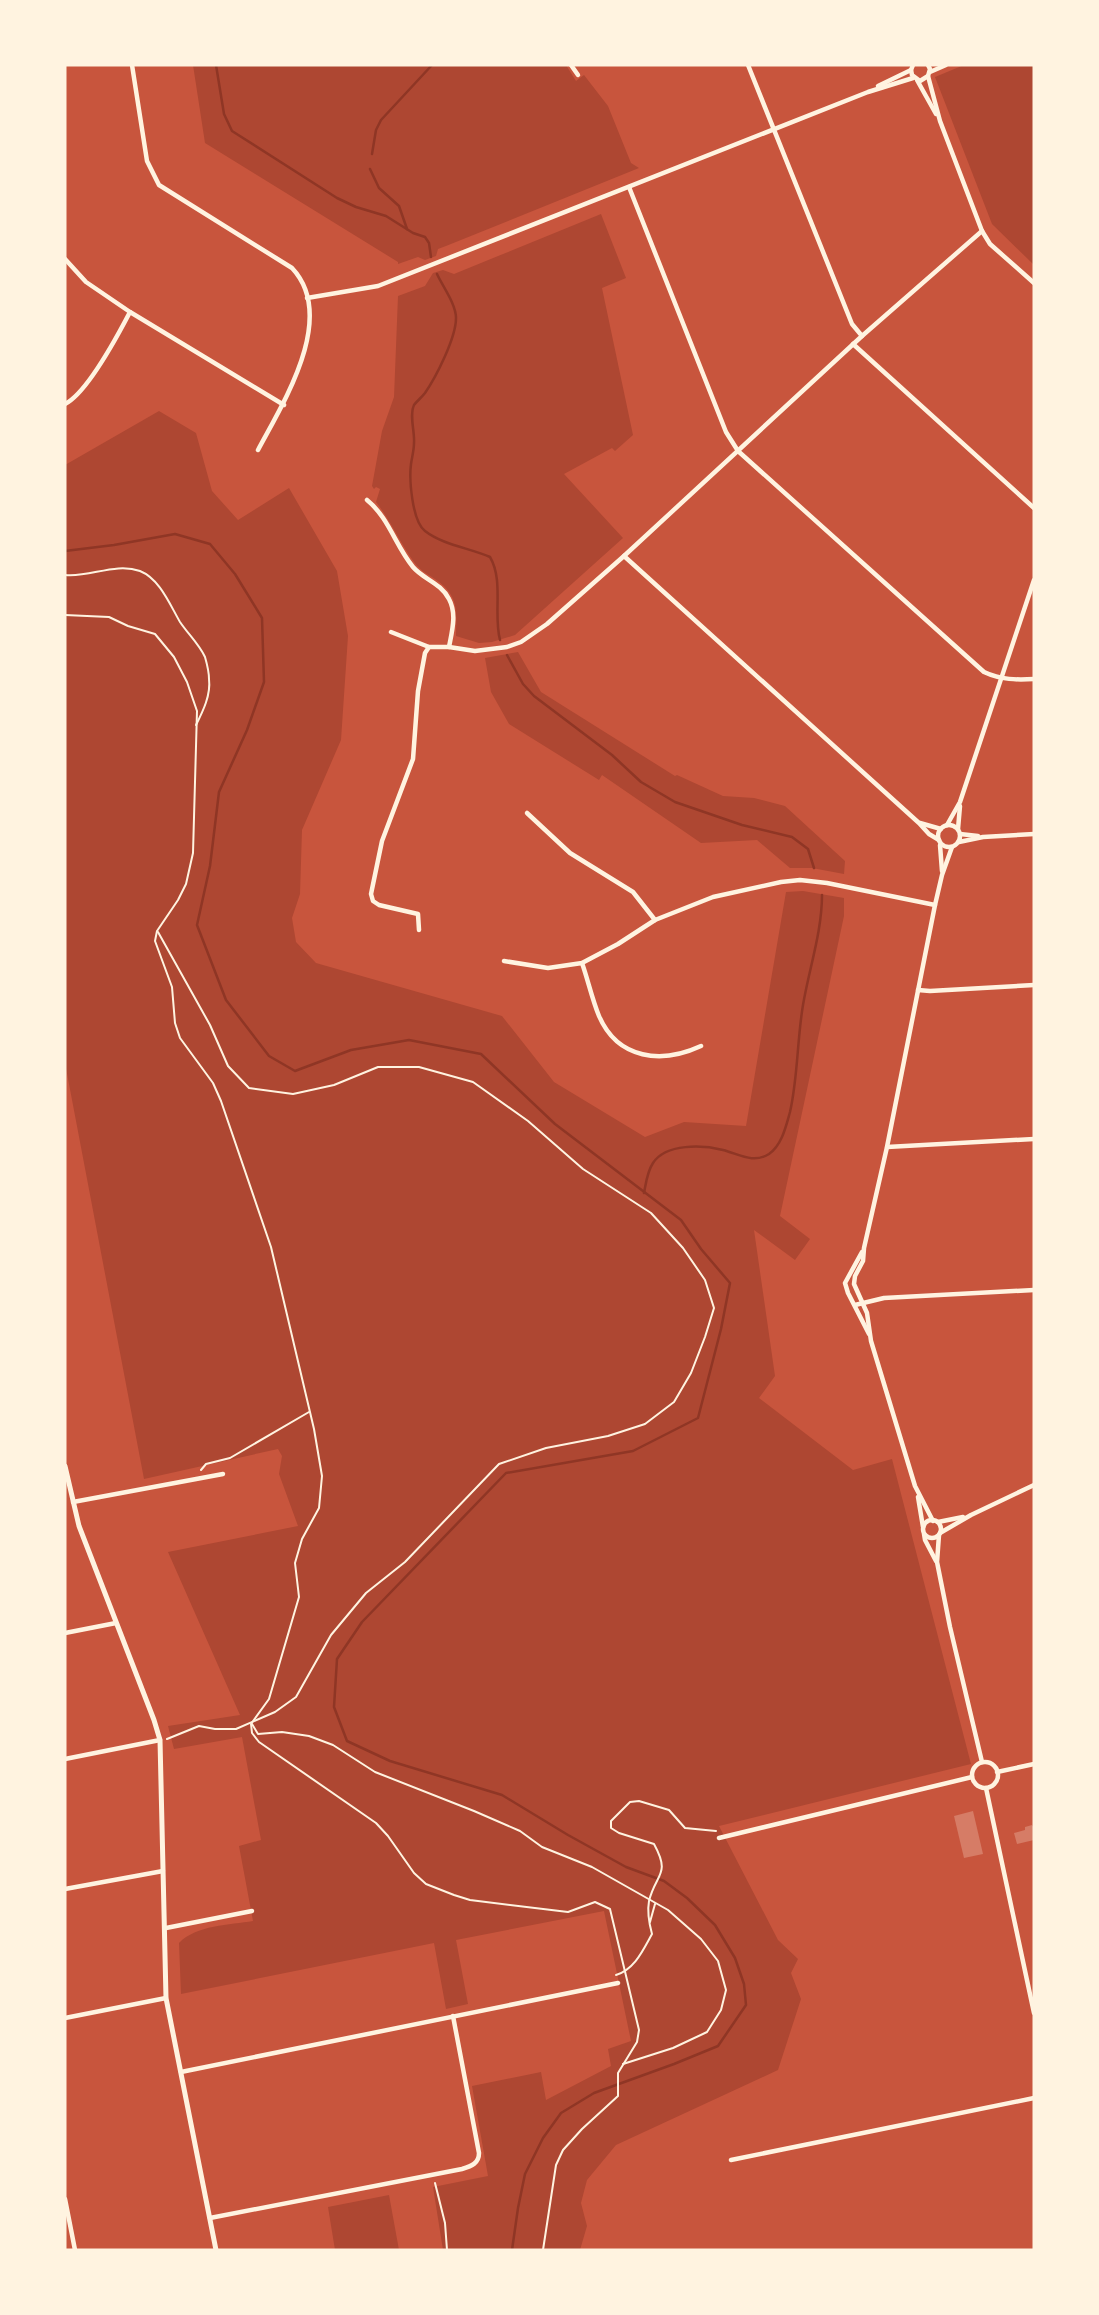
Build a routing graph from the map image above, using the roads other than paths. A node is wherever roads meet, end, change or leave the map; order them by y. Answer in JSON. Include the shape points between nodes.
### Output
{"nodes":[{"id":1,"x":132,"y":65,"type":"edge"},
{"id":2,"x":571,"y":65,"type":"edge"},
{"id":3,"x":748,"y":65,"type":"edge"},
{"id":4,"x":928,"y":65,"type":"edge"},
{"id":5,"x":946,"y":65,"type":"edge"},
{"id":6,"x":912,"y":66,"type":"edge"},
{"id":7,"x":929,"y":74,"type":"junction"},
{"id":8,"x":578,"y":75,"type":"dead end"},
{"id":9,"x":915,"y":79,"type":"junction"},
{"id":10,"x":868,"y":92,"type":"junction"},
{"id":11,"x":940,"y":121,"type":"junction"},
{"id":12,"x":774,"y":129,"type":"junction"},
{"id":13,"x":629,"y":187,"type":"junction"},
{"id":14,"x":982,"y":231,"type":"junction"},
{"id":15,"x":65,"y":259,"type":"edge"},
{"id":16,"x":1034,"y":283,"type":"edge"},
{"id":17,"x":307,"y":298,"type":"junction"},
{"id":18,"x":130,"y":312,"type":"junction"},
{"id":19,"x":862,"y":337,"type":"junction"},
{"id":20,"x":853,"y":344,"type":"junction"},
{"id":21,"x":65,"y":404,"type":"edge"},
{"id":22,"x":284,"y":405,"type":"junction"},
{"id":23,"x":258,"y":450,"type":"dead end"},
{"id":24,"x":738,"y":451,"type":"junction"},
{"id":25,"x":367,"y":499,"type":"dead end"},
{"id":26,"x":1034,"y":508,"type":"edge"},
{"id":27,"x":624,"y":556,"type":"junction"},
{"id":28,"x":1034,"y":580,"type":"edge"},
{"id":29,"x":391,"y":632,"type":"dead end"},
{"id":30,"x":429,"y":647,"type":"junction"},
{"id":31,"x":449,"y":647,"type":"junction"},
{"id":32,"x":1002,"y":678,"type":"junction"},
{"id":33,"x":1034,"y":679,"type":"edge"},
{"id":34,"x":960,"y":802,"type":"junction"},
{"id":35,"x":527,"y":813,"type":"dead end"},
{"id":36,"x":919,"y":822,"type":"junction"},
{"id":37,"x":947,"y":825,"type":"junction"},
{"id":38,"x":941,"y":829,"type":"junction"},
{"id":39,"x":959,"y":832,"type":"junction"},
{"id":40,"x":1034,"y":834,"type":"edge"},
{"id":41,"x":983,"y":837,"type":"junction"},
{"id":42,"x":939,"y":842,"type":"junction"},
{"id":43,"x":959,"y":842,"type":"junction"},
{"id":44,"x":952,"y":847,"type":"junction"},
{"id":45,"x":942,"y":875,"type":"junction"},
{"id":46,"x":935,"y":905,"type":"junction"},
{"id":47,"x":655,"y":920,"type":"junction"},
{"id":48,"x":419,"y":930,"type":"dead end"},
{"id":49,"x":505,"y":961,"type":"dead end"},
{"id":50,"x":582,"y":963,"type":"junction"},
{"id":51,"x":1034,"y":985,"type":"edge"},
{"id":52,"x":918,"y":990,"type":"junction"},
{"id":53,"x":701,"y":1046,"type":"dead end"},
{"id":54,"x":1034,"y":1139,"type":"edge"},
{"id":55,"x":887,"y":1147,"type":"junction"},
{"id":56,"x":864,"y":1248,"type":"junction"},
{"id":57,"x":1034,"y":1290,"type":"edge"},
{"id":58,"x":864,"y":1303,"type":"junction"},
{"id":59,"x":855,"y":1306,"type":"junction"},
{"id":60,"x":871,"y":1341,"type":"junction"},
{"id":61,"x":65,"y":1466,"type":"edge"},
{"id":62,"x":223,"y":1474,"type":"dead end"},
{"id":63,"x":1034,"y":1485,"type":"edge"},
{"id":64,"x":917,"y":1493,"type":"junction"},
{"id":65,"x":72,"y":1502,"type":"junction"},
{"id":66,"x":65,"y":1504,"type":"edge"},
{"id":67,"x":971,"y":1515,"type":"junction"},
{"id":68,"x":935,"y":1521,"type":"junction"},
{"id":69,"x":924,"y":1532,"type":"junction"},
{"id":70,"x":939,"y":1534,"type":"junction"},
{"id":71,"x":937,"y":1562,"type":"junction"},
{"id":72,"x":116,"y":1623,"type":"junction"},
{"id":73,"x":65,"y":1633,"type":"edge"},
{"id":74,"x":160,"y":1740,"type":"junction"},
{"id":75,"x":65,"y":1759,"type":"edge"},
{"id":76,"x":982,"y":1762,"type":"junction"},
{"id":77,"x":1034,"y":1764,"type":"edge"},
{"id":78,"x":997,"y":1772,"type":"junction"},
{"id":79,"x":972,"y":1777,"type":"junction"},
{"id":80,"x":986,"y":1788,"type":"junction"},
{"id":81,"x":719,"y":1838,"type":"road end"},
{"id":82,"x":163,"y":1871,"type":"junction"},
{"id":83,"x":65,"y":1889,"type":"edge"},
{"id":84,"x":252,"y":1911,"type":"dead end"},
{"id":85,"x":166,"y":1928,"type":"junction"},
{"id":86,"x":618,"y":1983,"type":"dead end"},
{"id":87,"x":166,"y":1998,"type":"junction"},
{"id":88,"x":1034,"y":2013,"type":"edge"},
{"id":89,"x":453,"y":2016,"type":"junction"},
{"id":90,"x":65,"y":2018,"type":"edge"},
{"id":91,"x":181,"y":2072,"type":"junction"},
{"id":92,"x":1034,"y":2098,"type":"edge"},
{"id":93,"x":731,"y":2161,"type":"dead end"},
{"id":94,"x":65,"y":2199,"type":"edge"},
{"id":95,"x":210,"y":2218,"type":"junction"},
{"id":96,"x":75,"y":2250,"type":"edge"},
{"id":97,"x":216,"y":2250,"type":"edge"}],
"edges":[{"from":1,"to":17,"type":"street","via":[[147,161],[159,185],[292,268]]},
{"from":2,"to":8,"type":"street"},
{"from":3,"to":12,"type":"street"},
{"from":4,"to":7,"type":"street"},
{"from":5,"to":7,"type":"street"},
{"from":6,"to":9,"type":"street"},
{"from":6,"to":10,"type":"street"},
{"from":7,"to":9,"type":"street","via":[[923,80]]},
{"from":7,"to":11,"type":"street"},
{"from":9,"to":10,"type":"street"},
{"from":9,"to":11,"type":"street"},
{"from":10,"to":12,"type":"street"},
{"from":11,"to":14,"type":"street"},
{"from":12,"to":13,"type":"street"},
{"from":12,"to":19,"type":"street","via":[[852,324]]},
{"from":13,"to":17,"type":"street","via":[[379,286]]},
{"from":13,"to":24,"type":"street","via":[[726,432]]},
{"from":14,"to":16,"type":"street","via":[[990,244]]},
{"from":14,"to":19,"type":"street"},
{"from":15,"to":18,"type":"street","via":[[86,282]]},
{"from":17,"to":22,"type":"street","via":[[308,335]]},
{"from":18,"to":21,"type":"street","via":[[77,397]]},
{"from":18,"to":22,"type":"street"},
{"from":19,"to":20,"type":"street"},
{"from":20,"to":24,"type":"street"},
{"from":20,"to":26,"type":"street"},
{"from":22,"to":23,"type":"street"},
{"from":24,"to":27,"type":"street"},
{"from":24,"to":32,"type":"street","via":[[984,672]]},
{"from":25,"to":31,"type":"street","via":[[384,517],[412,566],[449,598],[454,623]]},
{"from":27,"to":31,"type":"street","via":[[521,642],[475,651]]},
{"from":27,"to":36,"type":"street"},
{"from":28,"to":32,"type":"street"},
{"from":29,"to":30,"type":"street"},
{"from":30,"to":31,"type":"street"},
{"from":30,"to":48,"type":"street","via":[[418,691],[413,759],[382,841],[371,894],[379,905],[420,912]]},
{"from":32,"to":33,"type":"street"},
{"from":32,"to":34,"type":"street"},
{"from":34,"to":37,"type":"street"},
{"from":34,"to":39,"type":"street"},
{"from":35,"to":47,"type":"street","via":[[570,853],[633,892]]},
{"from":36,"to":38,"type":"street"},
{"from":36,"to":42,"type":"street"},
{"from":37,"to":38,"type":"street"},
{"from":37,"to":39,"type":"street"},
{"from":38,"to":42,"type":"street"},
{"from":39,"to":41,"type":"street"},
{"from":39,"to":43,"type":"street"},
{"from":40,"to":41,"type":"street"},
{"from":41,"to":43,"type":"street"},
{"from":42,"to":44,"type":"street"},
{"from":42,"to":45,"type":"street"},
{"from":43,"to":44,"type":"street"},
{"from":44,"to":45,"type":"street"},
{"from":45,"to":46,"type":"street"},
{"from":46,"to":47,"type":"street","via":[[800,880],[713,897]]},
{"from":46,"to":52,"type":"street"},
{"from":47,"to":50,"type":"street"},
{"from":49,"to":50,"type":"street","via":[[548,968]]},
{"from":50,"to":53,"type":"street","via":[[598,1015],[622,1045],[649,1056],[666,1057]]},
{"from":51,"to":52,"type":"street"},
{"from":52,"to":55,"type":"street"},
{"from":54,"to":55,"type":"street"},
{"from":55,"to":56,"type":"street"},
{"from":56,"to":58,"type":"street","via":[[854,1284]]},
{"from":56,"to":59,"type":"street","via":[[845,1283]]},
{"from":57,"to":58,"type":"street"},
{"from":58,"to":59,"type":"street"},
{"from":58,"to":60,"type":"street"},
{"from":59,"to":60,"type":"street"},
{"from":60,"to":64,"type":"street"},
{"from":61,"to":65,"type":"street"},
{"from":62,"to":65,"type":"street"},
{"from":63,"to":67,"type":"street"},
{"from":64,"to":68,"type":"street"},
{"from":64,"to":69,"type":"street"},
{"from":65,"to":66,"type":"street"},
{"from":65,"to":72,"type":"street"},
{"from":67,"to":68,"type":"street"},
{"from":67,"to":70,"type":"street"},
{"from":68,"to":69,"type":"street","via":[[926,1523]]},
{"from":68,"to":70,"type":"street","via":[[941,1527]]},
{"from":69,"to":70,"type":"street","via":[[931,1538]]},
{"from":69,"to":71,"type":"street"},
{"from":70,"to":71,"type":"street"},
{"from":71,"to":76,"type":"street"},
{"from":72,"to":73,"type":"street"},
{"from":72,"to":74,"type":"street"},
{"from":74,"to":75,"type":"street"},
{"from":74,"to":82,"type":"street"},
{"from":76,"to":78,"type":"street","via":[[993,1765]]},
{"from":76,"to":79,"type":"street"},
{"from":77,"to":78,"type":"street"},
{"from":78,"to":80,"type":"street","via":[[996,1781]]},
{"from":79,"to":80,"type":"street"},
{"from":79,"to":81,"type":"street"},
{"from":80,"to":88,"type":"street"},
{"from":82,"to":83,"type":"street"},
{"from":82,"to":85,"type":"street"},
{"from":84,"to":85,"type":"street"},
{"from":85,"to":87,"type":"street"},
{"from":86,"to":89,"type":"street"},
{"from":87,"to":90,"type":"street"},
{"from":87,"to":91,"type":"street"},
{"from":89,"to":91,"type":"street"},
{"from":89,"to":95,"type":"street","via":[[479,2157],[470,2167]]},
{"from":91,"to":95,"type":"street"},
{"from":92,"to":93,"type":"street"},
{"from":94,"to":96,"type":"street"},
{"from":95,"to":97,"type":"street"}]}
